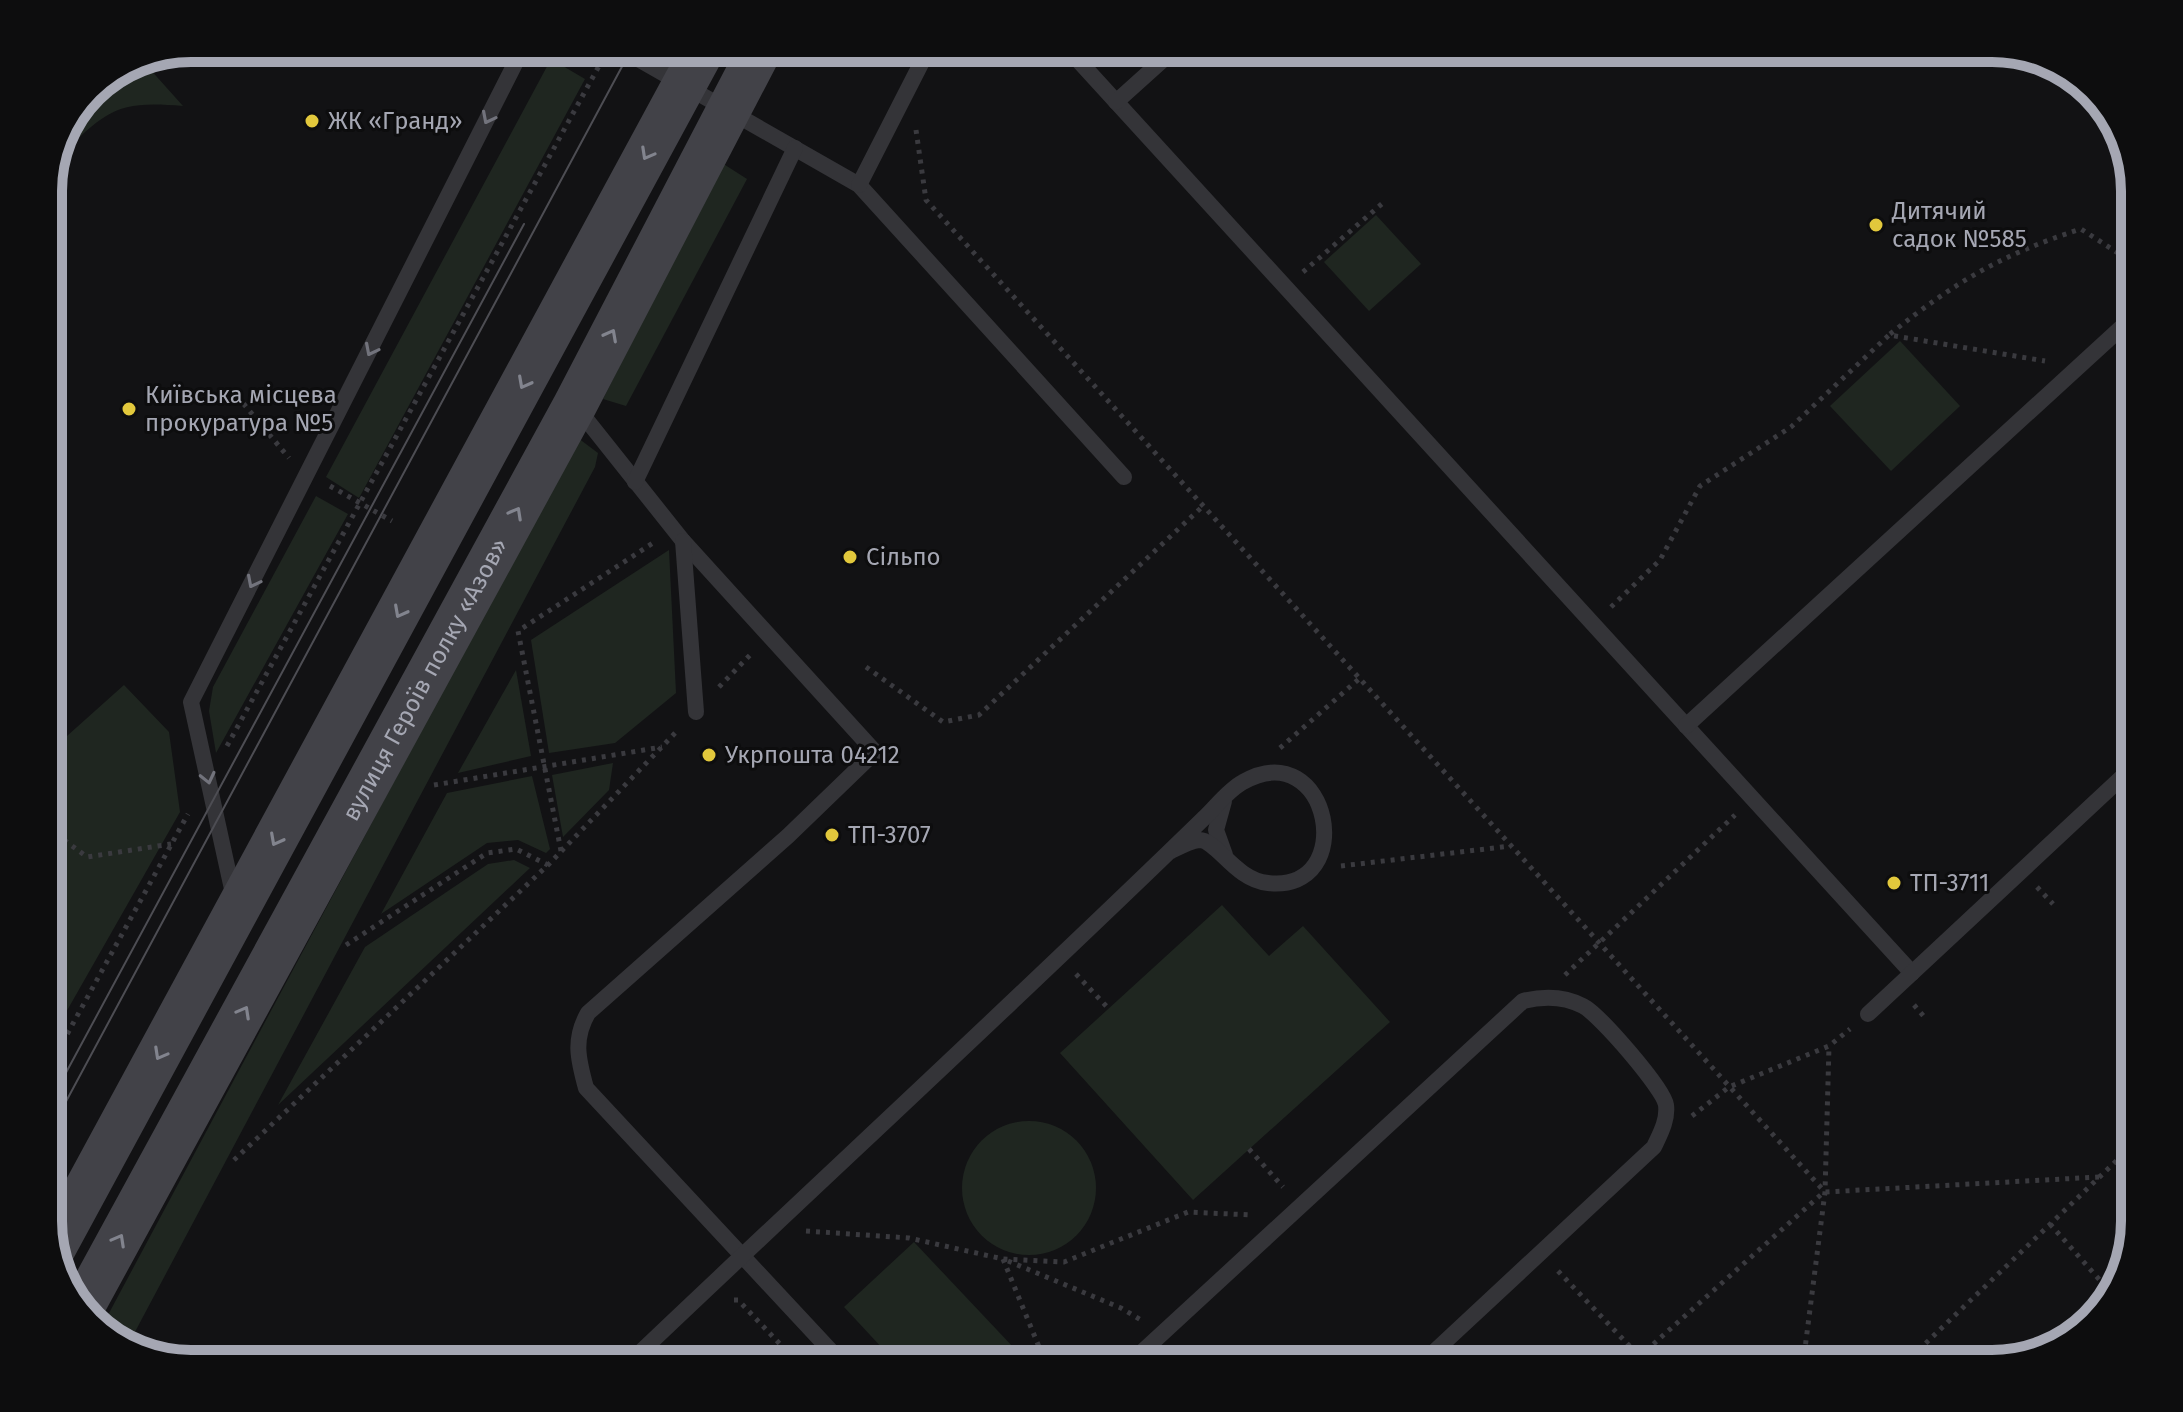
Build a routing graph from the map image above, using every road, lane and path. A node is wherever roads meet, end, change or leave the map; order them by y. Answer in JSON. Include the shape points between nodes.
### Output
{"nodes":[{"id":1,"x":516,"y":62,"type":"edge"},
{"id":2,"x":601,"y":62,"type":"edge"},
{"id":3,"x":753,"y":62,"type":"edge"},
{"id":4,"x":922,"y":62,"type":"edge"},
{"id":5,"x":1080,"y":62,"type":"edge"},
{"id":6,"x":1160,"y":62,"type":"edge"},
{"id":7,"x":694,"y":66,"type":"edge"},
{"id":8,"x":910,"y":85,"type":"junction"},
{"id":9,"x":1116,"y":102,"type":"junction"},
{"id":10,"x":727,"y":110,"type":"junction"},
{"id":11,"x":795,"y":148,"type":"junction"},
{"id":12,"x":859,"y":185,"type":"junction"},
{"id":13,"x":1384,"y":202,"type":"dead end"},
{"id":14,"x":2121,"y":257,"type":"edge"},
{"id":15,"x":1286,"y":287,"type":"junction"},
{"id":16,"x":2121,"y":328,"type":"edge"},
{"id":17,"x":1889,"y":335,"type":"junction"},
{"id":18,"x":2079,"y":367,"type":"junction"},
{"id":19,"x":575,"y":405,"type":"junction"},
{"id":20,"x":1124,"y":477,"type":"dead end"},
{"id":21,"x":635,"y":482,"type":"junction"},
{"id":22,"x":1203,"y":506,"type":"junction"},
{"id":23,"x":678,"y":535,"type":"junction"},
{"id":24,"x":1593,"y":624,"type":"junction"},
{"id":25,"x":769,"y":636,"type":"junction"},
{"id":26,"x":866,"y":667,"type":"dead end"},
{"id":27,"x":1360,"y":678,"type":"junction"},
{"id":28,"x":696,"y":712,"type":"junction"},
{"id":29,"x":1686,"y":726,"type":"junction"},
{"id":30,"x":663,"y":747,"type":"junction"},
{"id":31,"x":542,"y":764,"type":"junction"},
{"id":32,"x":2121,"y":778,"type":"edge"},
{"id":33,"x":208,"y":781,"type":"junction"},
{"id":34,"x":1240,"y":783,"type":"junction"},
{"id":35,"x":434,"y":785,"type":"dead end"},
{"id":36,"x":1227,"y":796,"type":"junction"},
{"id":37,"x":1752,"y":799,"type":"junction"},
{"id":38,"x":62,"y":838,"type":"edge"},
{"id":39,"x":171,"y":844,"type":"junction"},
{"id":40,"x":1511,"y":846,"type":"junction"},
{"id":41,"x":561,"y":851,"type":"junction"},
{"id":42,"x":1171,"y":851,"type":"junction"},
{"id":43,"x":1228,"y":863,"type":"junction"},
{"id":44,"x":548,"y":865,"type":"junction"},
{"id":45,"x":1308,"y":870,"type":"junction"},
{"id":46,"x":238,"y":912,"type":"junction"},
{"id":47,"x":1599,"y":943,"type":"junction"},
{"id":48,"x":346,"y":945,"type":"dead end"},
{"id":49,"x":1062,"y":958,"type":"junction"},
{"id":50,"x":1912,"y":973,"type":"junction"},
{"id":51,"x":1541,"y":997,"type":"junction"},
{"id":52,"x":1108,"y":1008,"type":"dead end"},
{"id":53,"x":1868,"y":1014,"type":"dead end"},
{"id":54,"x":62,"y":1043,"type":"edge"},
{"id":55,"x":1729,"y":1087,"type":"junction"},
{"id":56,"x":1654,"y":1147,"type":"junction"},
{"id":57,"x":1249,"y":1149,"type":"dead end"},
{"id":58,"x":2121,"y":1156,"type":"edge"},
{"id":59,"x":234,"y":1160,"type":"dead end"},
{"id":60,"x":2099,"y":1177,"type":"junction"},
{"id":61,"x":1825,"y":1192,"type":"junction"},
{"id":62,"x":1294,"y":1212,"type":"junction"},
{"id":63,"x":2050,"y":1224,"type":"junction"},
{"id":64,"x":771,"y":1228,"type":"junction"},
{"id":65,"x":62,"y":1233,"type":"edge"},
{"id":66,"x":1540,"y":1252,"type":"junction"},
{"id":67,"x":742,"y":1255,"type":"junction"},
{"id":68,"x":1003,"y":1259,"type":"junction"},
{"id":69,"x":2104,"y":1285,"type":"edge"},
{"id":70,"x":88,"y":1298,"type":"edge"},
{"id":71,"x":722,"y":1301,"type":"dead end"},
{"id":72,"x":1162,"y":1333,"type":"junction"},
{"id":73,"x":1648,"y":1349,"type":"edge"},
{"id":74,"x":643,"y":1350,"type":"edge"},
{"id":75,"x":786,"y":1350,"type":"edge"},
{"id":76,"x":830,"y":1350,"type":"edge"},
{"id":77,"x":1040,"y":1350,"type":"edge"},
{"id":78,"x":1144,"y":1350,"type":"edge"},
{"id":79,"x":1436,"y":1350,"type":"edge"},
{"id":80,"x":1633,"y":1350,"type":"edge"},
{"id":81,"x":1805,"y":1350,"type":"edge"},
{"id":82,"x":1919,"y":1350,"type":"edge"}],
"edges":[{"from":1,"to":33,"type":"lane","one_way":true,"via":[[191,702]]},
{"from":2,"to":33,"type":"path"},
{"from":3,"to":10,"type":"main road","name":"вулиця Героїв полку «Азов»"},
{"from":4,"to":8,"type":"lane"},
{"from":5,"to":9,"type":"lane"},
{"from":6,"to":9,"type":"lane"},
{"from":7,"to":10,"type":"lane"},
{"from":7,"to":46,"type":"main road","one_way":true},
{"from":8,"to":12,"type":"lane"},
{"from":8,"to":22,"type":"path","via":[[926,200]]},
{"from":9,"to":15,"type":"lane"},
{"from":10,"to":11,"type":"lane"},
{"from":19,"to":10,"type":"main road","name":"вулиця Героїв полку «Азов»","one_way":true},
{"from":11,"to":12,"type":"lane"},
{"from":11,"to":21,"type":"lane"},
{"from":12,"to":20,"type":"lane"},
{"from":13,"to":15,"type":"path"},
{"from":14,"to":17,"type":"path","via":[[2081,229],[2021,248],[1951,286]]},
{"from":15,"to":24,"type":"lane"},
{"from":16,"to":18,"type":"lane"},
{"from":17,"to":18,"type":"path"},
{"from":17,"to":24,"type":"path","via":[[1791,427],[1700,486],[1660,560]]},
{"from":18,"to":29,"type":"lane"},
{"from":19,"to":21,"type":"lane"},
{"from":70,"to":19,"type":"main road","name":"вулиця Героїв полку «Азов»","one_way":true},
{"from":21,"to":23,"type":"lane"},
{"from":22,"to":26,"type":"path","via":[[979,715],[943,722]]},
{"from":22,"to":27,"type":"path"},
{"from":23,"to":25,"type":"lane"},
{"from":23,"to":28,"type":"lane"},
{"from":23,"to":31,"type":"path","via":[[518,631]]},
{"from":24,"to":29,"type":"lane"},
{"from":25,"to":28,"type":"path"},
{"from":25,"to":67,"type":"lane","via":[[875,752],[588,1013],[577,1045],[586,1088]]},
{"from":27,"to":34,"type":"path"},
{"from":27,"to":40,"type":"path"},
{"from":28,"to":30,"type":"path"},
{"from":29,"to":37,"type":"lane"},
{"from":30,"to":31,"type":"path"},
{"from":30,"to":41,"type":"path"},
{"from":31,"to":35,"type":"path"},
{"from":31,"to":41,"type":"path"},
{"from":32,"to":50,"type":"lane"},
{"from":33,"to":39,"type":"path"},
{"from":33,"to":46,"type":"lane"},
{"from":34,"to":36,"type":"lane"},
{"from":34,"to":45,"type":"lane","via":[[1257,775],[1293,778],[1320,803],[1326,838]]},
{"from":36,"to":42,"type":"lane"},
{"from":36,"to":43,"type":"lane","via":[[1216,830]]},
{"from":37,"to":47,"type":"path"},
{"from":37,"to":50,"type":"lane"},
{"from":38,"to":39,"type":"path","via":[[87,857]]},
{"from":39,"to":54,"type":"path"},
{"from":40,"to":45,"type":"path"},
{"from":40,"to":47,"type":"path"},
{"from":41,"to":44,"type":"path"},
{"from":42,"to":43,"type":"lane","via":[[1200,840]]},
{"from":42,"to":49,"type":"lane"},
{"from":43,"to":45,"type":"lane","via":[[1241,875],[1276,884]]},
{"from":44,"to":48,"type":"path","via":[[516,849],[487,853]]},
{"from":44,"to":59,"type":"path"},
{"from":46,"to":65,"type":"main road","one_way":true},
{"from":47,"to":51,"type":"path"},
{"from":47,"to":55,"type":"path"},
{"from":49,"to":52,"type":"path"},
{"from":49,"to":64,"type":"lane"},
{"from":50,"to":53,"type":"lane"},
{"from":51,"to":56,"type":"lane","via":[[1586,1007],[1659,1085],[1666,1106]]},
{"from":51,"to":62,"type":"lane","via":[[1523,1001]]},
{"from":55,"to":56,"type":"path"},
{"from":55,"to":61,"type":"path"},
{"from":55,"to":61,"type":"path","via":[[1829,1046]]},
{"from":56,"to":66,"type":"lane"},
{"from":57,"to":62,"type":"path"},
{"from":58,"to":60,"type":"path"},
{"from":60,"to":61,"type":"path"},
{"from":60,"to":63,"type":"path"},
{"from":61,"to":73,"type":"path"},
{"from":61,"to":81,"type":"path"},
{"from":62,"to":68,"type":"path","via":[[1188,1212],[1064,1262]]},
{"from":62,"to":72,"type":"lane"},
{"from":63,"to":69,"type":"path"},
{"from":63,"to":82,"type":"path"},
{"from":64,"to":67,"type":"lane"},
{"from":64,"to":68,"type":"path","via":[[909,1238]]},
{"from":66,"to":79,"type":"lane"},
{"from":66,"to":80,"type":"path"},
{"from":67,"to":74,"type":"lane"},
{"from":67,"to":76,"type":"lane"},
{"from":68,"to":72,"type":"path","via":[[1121,1308]]},
{"from":68,"to":77,"type":"path"},
{"from":71,"to":75,"type":"path","via":[[738,1300]]},
{"from":72,"to":78,"type":"lane"}]}
